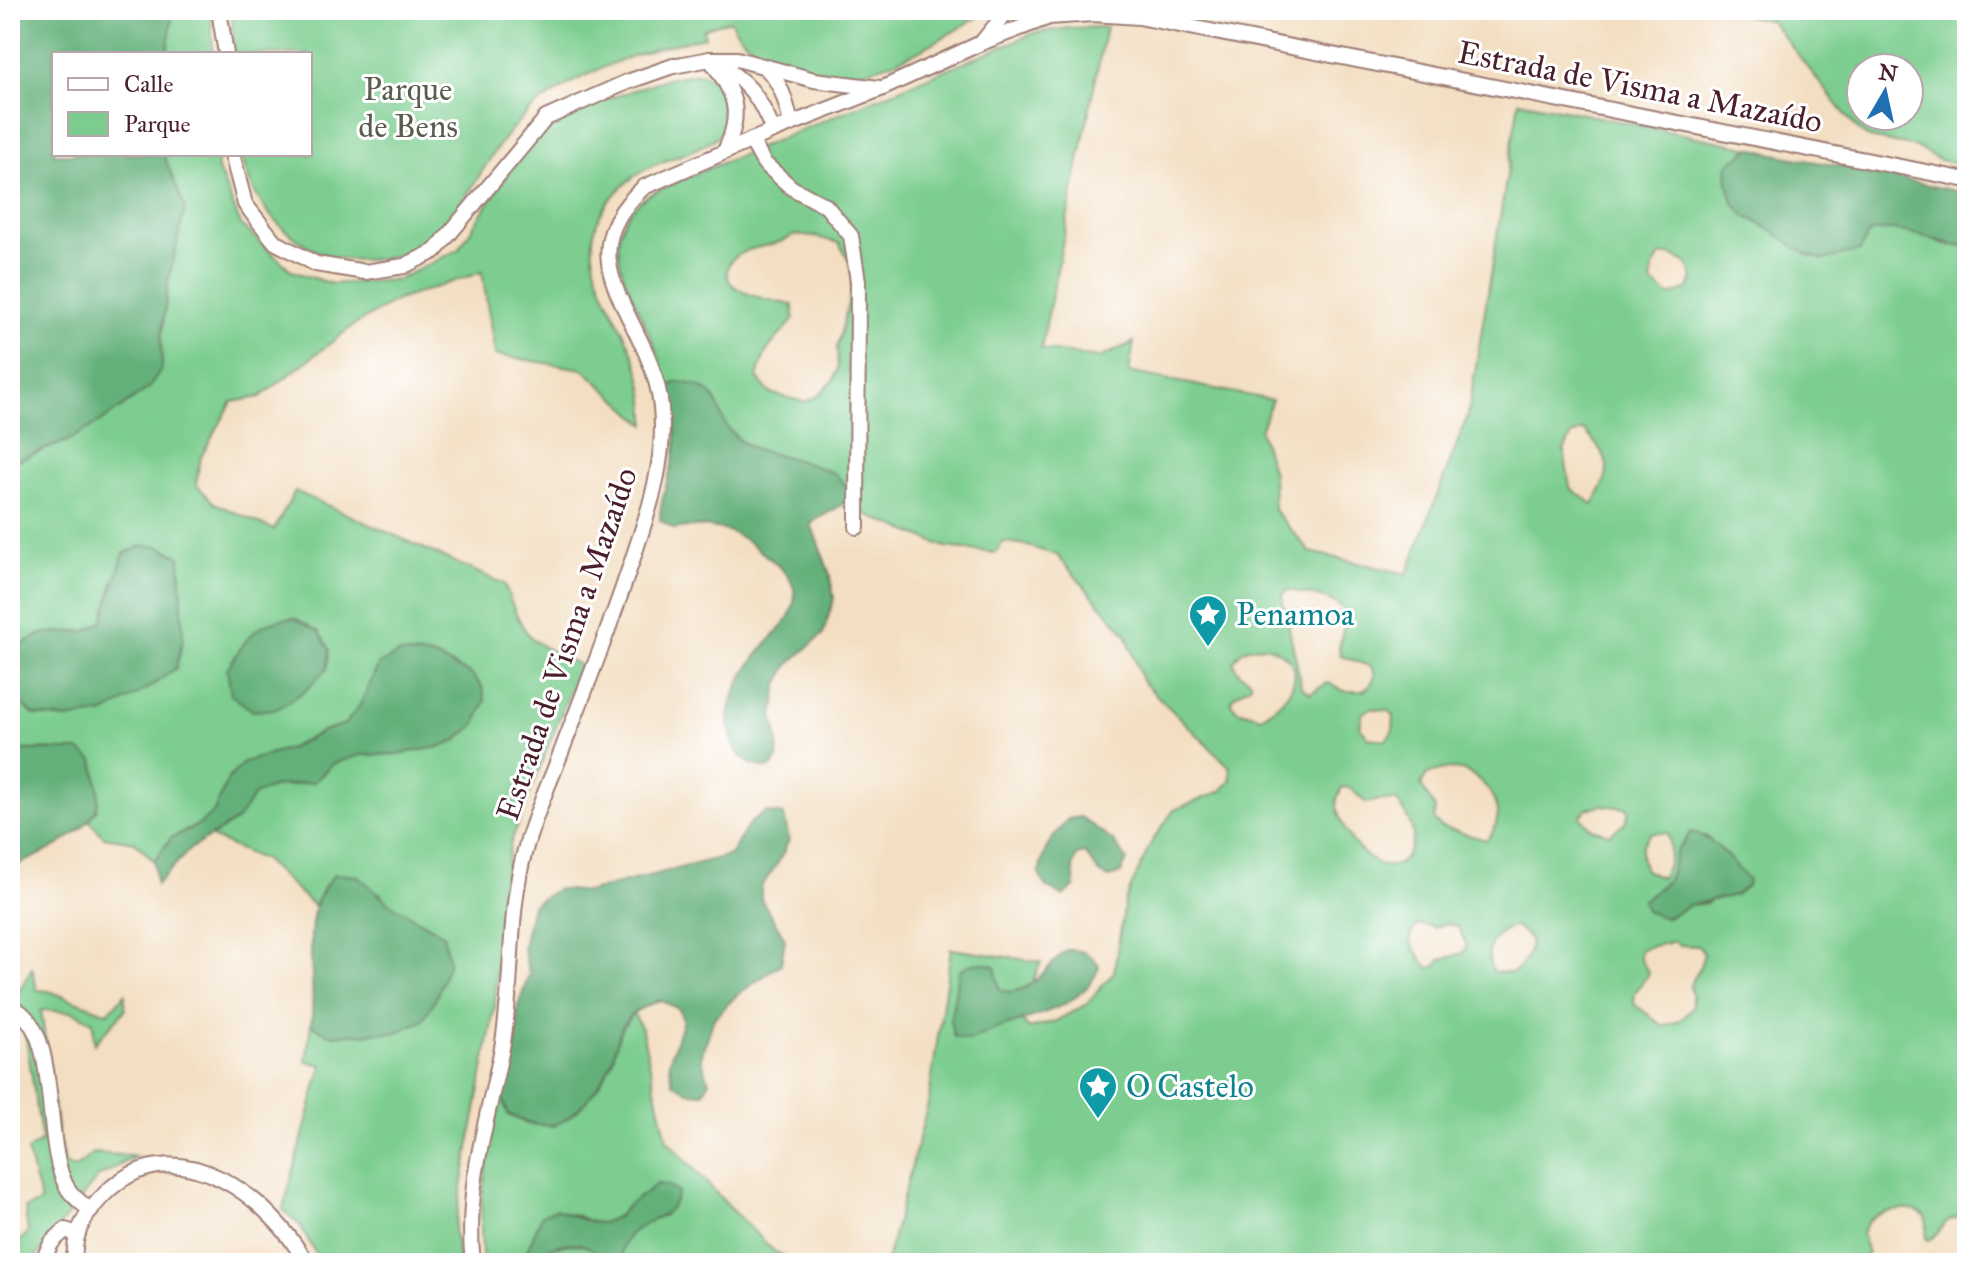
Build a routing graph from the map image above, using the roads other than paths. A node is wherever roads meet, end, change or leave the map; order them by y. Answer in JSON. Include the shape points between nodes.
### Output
{"nodes":[{"id":1,"x":219,"y":10,"type":"edge"},
{"id":2,"x":1008,"y":10,"type":"edge"},
{"id":3,"x":1116,"y":10,"type":"edge"},
{"id":4,"x":1048,"y":14,"type":"edge"},
{"id":5,"x":1139,"y":17,"type":"junction"},
{"id":6,"x":981,"y":43,"type":"junction"},
{"id":7,"x":226,"y":52,"type":"edge"},
{"id":8,"x":710,"y":59,"type":"junction"},
{"id":9,"x":763,"y":65,"type":"junction"},
{"id":10,"x":883,"y":88,"type":"junction"},
{"id":11,"x":791,"y":123,"type":"junction"},
{"id":12,"x":773,"y":131,"type":"junction"},
{"id":13,"x":751,"y":140,"type":"junction"},
{"id":14,"x":725,"y":151,"type":"junction"},
{"id":15,"x":233,"y":156,"type":"edge"},
{"id":16,"x":1967,"y":180,"type":"edge"},
{"id":17,"x":857,"y":527,"type":"dead end"},
{"id":18,"x":10,"y":1006,"type":"edge"},
{"id":19,"x":91,"y":1211,"type":"junction"},
{"id":20,"x":78,"y":1234,"type":"junction"},
{"id":21,"x":41,"y":1263,"type":"edge"},
{"id":22,"x":73,"y":1263,"type":"edge"},
{"id":23,"x":306,"y":1263,"type":"edge"},
{"id":24,"x":473,"y":1263,"type":"edge"}],
"edges":[{"from":1,"to":7,"type":"street"},
{"from":2,"to":6,"type":"street"},
{"from":3,"to":5,"type":"street"},
{"from":4,"to":5,"type":"street","name":"Estrada de Visma a Mazaído"},
{"from":4,"to":6,"type":"street","name":"Estrada de Visma a Mazaído"},
{"from":5,"to":16,"type":"street","name":"Estrada de Visma a Mazaído"},
{"from":6,"to":10,"type":"street","name":"Estrada de Visma a Mazaído"},
{"from":8,"to":9,"type":"street"},
{"from":8,"to":12,"type":"street","via":[[754,92]]},
{"from":8,"to":14,"type":"street","via":[[731,88],[737,108]]},
{"from":8,"to":15,"type":"street","via":[[627,82],[546,118],[435,251],[404,266],[365,272],[316,264],[275,242],[245,204]]},
{"from":9,"to":10,"type":"street","via":[[814,80]]},
{"from":9,"to":11,"type":"street","via":[[786,97]]},
{"from":10,"to":11,"type":"street","name":"Estrada de Visma a Mazaído"},
{"from":11,"to":12,"type":"street","name":"Estrada de Visma a Mazaído"},
{"from":12,"to":13,"type":"street","name":"Estrada de Visma a Mazaído"},
{"from":13,"to":14,"type":"street","name":"Estrada de Visma a Mazaído"},
{"from":13,"to":17,"type":"street","via":[[764,163],[792,188],[826,206],[851,236],[858,295]]},
{"from":14,"to":24,"type":"street","name":"Estrada de Visma a Mazaído","via":[[644,187],[620,213],[608,238],[609,270],[647,351],[659,391],[660,460],[631,565],[519,874],[508,1015],[474,1176]]},
{"from":18,"to":19,"type":"street","via":[[32,1023],[49,1077],[54,1146],[69,1190]]},
{"from":19,"to":20,"type":"street"},
{"from":19,"to":23,"type":"street","via":[[120,1180],[140,1171],[174,1166],[205,1171],[237,1186],[267,1210]]},
{"from":20,"to":21,"type":"street","via":[[65,1230]]},
{"from":20,"to":22,"type":"street"}]}
